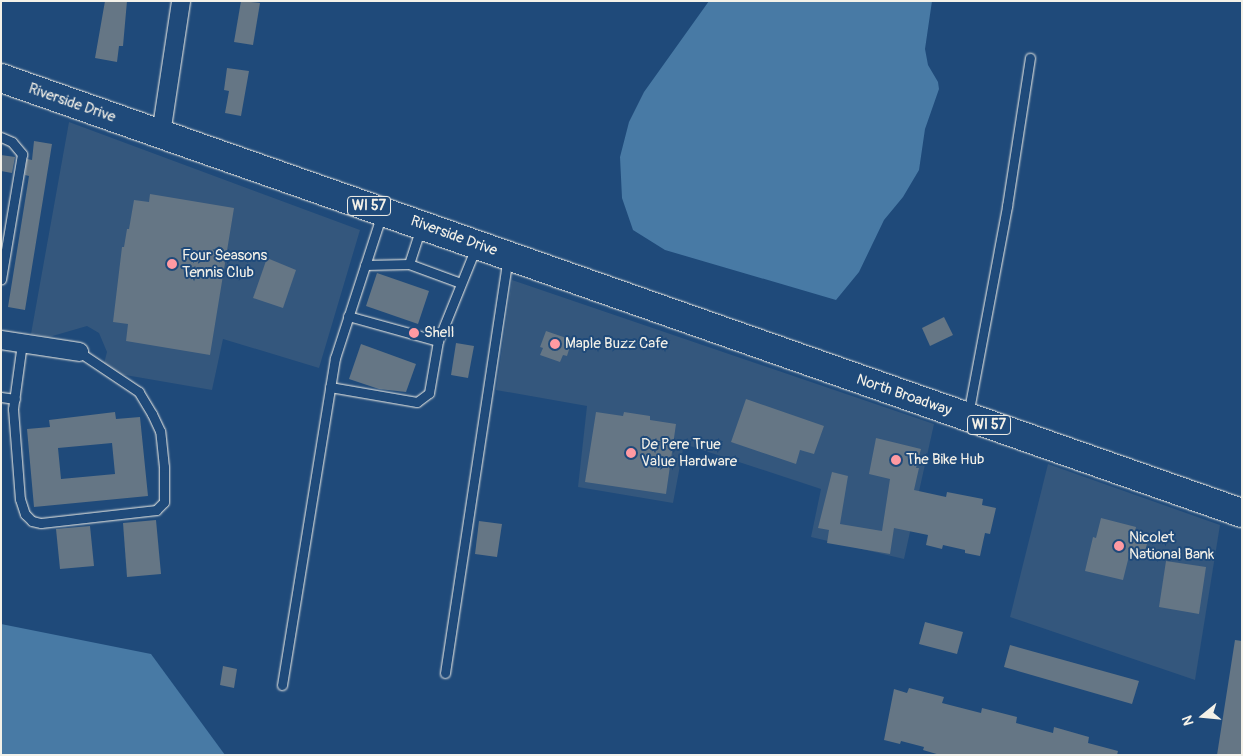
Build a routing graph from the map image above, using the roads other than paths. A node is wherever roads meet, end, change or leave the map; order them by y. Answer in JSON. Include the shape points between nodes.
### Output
{"nodes":[{"id":1,"x":181,"y":1,"type":"edge"},
{"id":2,"x":1030,"y":58,"type":"dead end"},
{"id":3,"x":1,"y":78,"type":"edge"},
{"id":4,"x":161,"y":134,"type":"junction"},
{"id":5,"x":1,"y":137,"type":"edge"},
{"id":6,"x":383,"y":211,"type":"junction"},
{"id":7,"x":422,"y":224,"type":"junction"},
{"id":8,"x":477,"y":244,"type":"junction"},
{"id":9,"x":508,"y":255,"type":"junction"},
{"id":10,"x":409,"y":264,"type":"junction"},
{"id":11,"x":365,"y":265,"type":"junction"},
{"id":12,"x":1,"y":279,"type":"edge"},
{"id":13,"x":461,"y":283,"type":"junction"},
{"id":14,"x":348,"y":316,"type":"junction"},
{"id":15,"x":737,"y":336,"type":"joint"},
{"id":16,"x":1,"y":340,"type":"edge"},
{"id":17,"x":438,"y":340,"type":"junction"},
{"id":18,"x":22,"y":343,"type":"junction"},
{"id":19,"x":79,"y":352,"type":"joint"},
{"id":20,"x":330,"y":387,"type":"junction"},
{"id":21,"x":1,"y":397,"type":"edge"},
{"id":22,"x":15,"y":399,"type":"junction"},
{"id":23,"x":968,"y":417,"type":"junction"},
{"id":24,"x":1242,"y":513,"type":"edge"},
{"id":25,"x":445,"y":673,"type":"dead end"},
{"id":26,"x":282,"y":685,"type":"dead end"}],
"edges":[{"from":1,"to":4,"type":"street"},
{"from":2,"to":23,"type":"lane","via":[[1007,206]]},
{"from":3,"to":4,"type":"main road","name":"Riverside Drive","number":"WI 57"},
{"from":4,"to":6,"type":"main road","name":"Riverside Drive","number":"WI 57"},
{"from":5,"to":12,"type":"lane","via":[[12,142],[22,154]]},
{"from":6,"to":7,"type":"main road","name":"Riverside Drive","number":"WI 57"},
{"from":6,"to":11,"type":"lane"},
{"from":7,"to":8,"type":"main road","name":"Riverside Drive","number":"WI 57"},
{"from":7,"to":10,"type":"lane"},
{"from":8,"to":9,"type":"main road","name":"Riverside Drive","number":"WI 57"},
{"from":8,"to":13,"type":"lane"},
{"from":9,"to":15,"type":"main road","name":"Riverside Drive","number":"WI 57"},
{"from":9,"to":25,"type":"lane"},
{"from":10,"to":11,"type":"lane"},
{"from":10,"to":13,"type":"lane"},
{"from":11,"to":14,"type":"lane"},
{"from":13,"to":17,"type":"lane"},
{"from":14,"to":17,"type":"lane"},
{"from":14,"to":20,"type":"lane"},
{"from":15,"to":23,"type":"main road","name":"North Broadway","number":"WI 57"},
{"from":16,"to":18,"type":"street"},
{"from":17,"to":20,"type":"lane","via":[[428,393],[417,402]]},
{"from":18,"to":19,"type":"street"},
{"from":18,"to":22,"type":"lane"},
{"from":19,"to":22,"type":"lane","via":[[139,392],[152,414],[160,431],[164,467],[165,493],[160,506],[141,513],[41,523],[32,521],[25,514],[20,499]]},
{"from":20,"to":26,"type":"lane"},
{"from":21,"to":22,"type":"lane"},
{"from":23,"to":24,"type":"main road","name":"North Broadway","number":"WI 57"}]}
